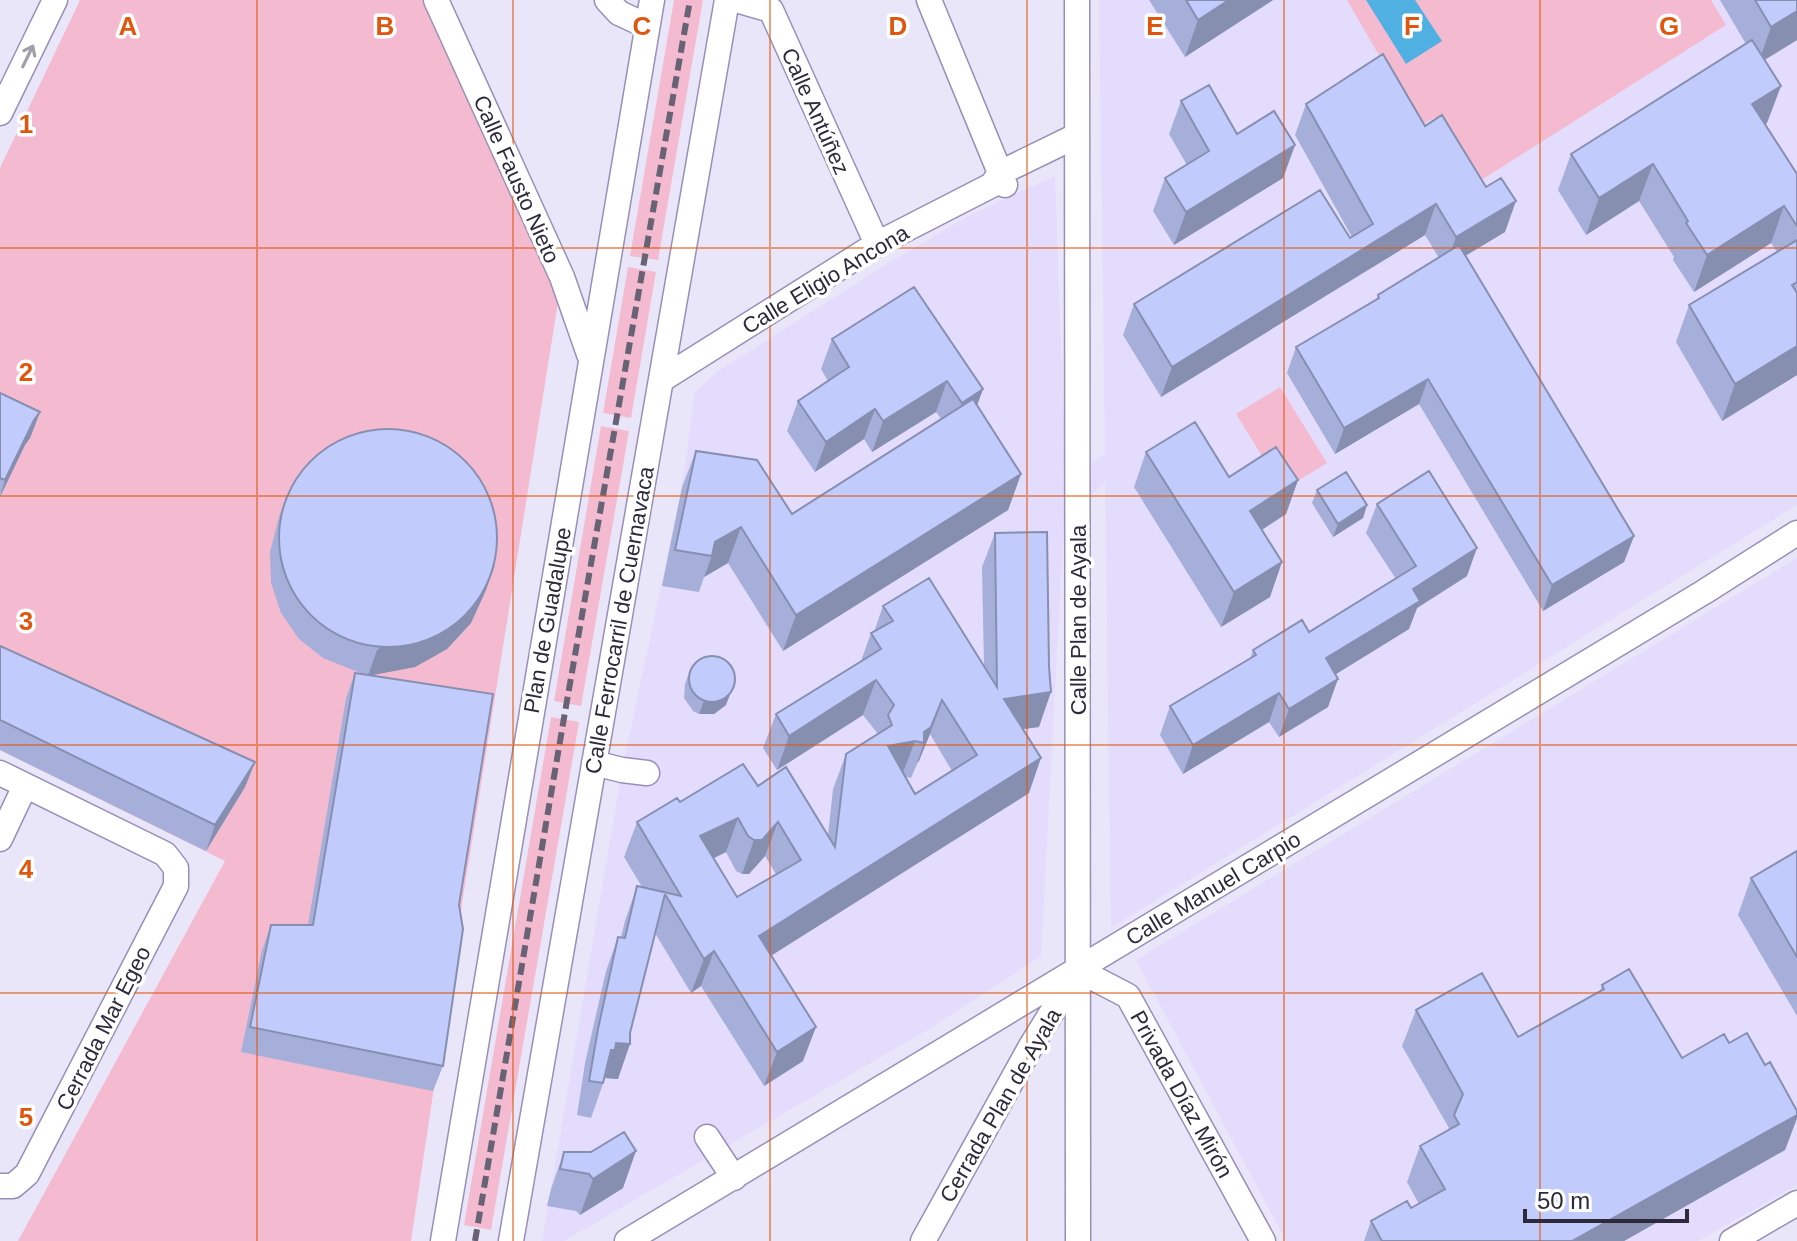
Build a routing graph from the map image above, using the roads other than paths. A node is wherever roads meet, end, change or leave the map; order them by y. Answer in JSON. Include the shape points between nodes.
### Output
{"nodes":[{"id":1,"x":55,"y":0,"type":"edge"},
{"id":2,"x":436,"y":0,"type":"edge"},
{"id":3,"x":607,"y":0,"type":"edge"},
{"id":4,"x":652,"y":0,"type":"edge"},
{"id":5,"x":727,"y":0,"type":"edge"},
{"id":6,"x":736,"y":0,"type":"edge"},
{"id":7,"x":929,"y":0,"type":"edge"},
{"id":8,"x":1077,"y":0,"type":"edge"},
{"id":9,"x":647,"y":26,"type":"junction"},
{"id":10,"x":0,"y":113,"type":"edge"},
{"id":11,"x":1076,"y":146,"type":"junction"},
{"id":12,"x":999,"y":182,"type":"junction"},
{"id":13,"x":877,"y":244,"type":"junction"},
{"id":14,"x":591,"y":361,"type":"junction"},
{"id":15,"x":661,"y":380,"type":"junction"},
{"id":16,"x":1797,"y":533,"type":"edge"},
{"id":17,"x":594,"y":763,"type":"junction"},
{"id":18,"x":0,"y":773,"type":"edge"},
{"id":19,"x":647,"y":773,"type":"dead end"},
{"id":20,"x":25,"y":786,"type":"junction"},
{"id":21,"x":0,"y":839,"type":"edge"},
{"id":22,"x":1078,"y":970,"type":"junction"},
{"id":23,"x":707,"y":1137,"type":"dead end"},
{"id":24,"x":734,"y":1178,"type":"junction"},
{"id":25,"x":0,"y":1186,"type":"edge"},
{"id":26,"x":1797,"y":1203,"type":"edge"},
{"id":27,"x":443,"y":1241,"type":"edge"},
{"id":28,"x":511,"y":1241,"type":"edge"},
{"id":29,"x":627,"y":1241,"type":"edge"},
{"id":30,"x":923,"y":1241,"type":"edge"},
{"id":31,"x":1078,"y":1241,"type":"edge"},
{"id":32,"x":1263,"y":1241,"type":"edge"},
{"id":33,"x":1732,"y":1241,"type":"edge"}],
"edges":[{"from":10,"to":1,"type":"street","one_way":true},
{"from":2,"to":14,"type":"street","name":"Calle Fausto Nieto","via":[[562,277]]},
{"from":3,"to":9,"type":"street","via":[[619,13]]},
{"from":4,"to":9,"type":"street","name":"Plan de Guadalupe"},
{"from":5,"to":15,"type":"street","name":"Calle Ferrocarril de Cuernavaca"},
{"from":6,"to":13,"type":"street","name":"Calle Antúñez","via":[[771,10]]},
{"from":7,"to":12,"type":"street"},
{"from":8,"to":11,"type":"street","name":"Calle Plan de Ayala"},
{"from":9,"to":14,"type":"street","name":"Plan de Guadalupe"},
{"from":11,"to":12,"type":"street","name":"Calle Eligio Ancona"},
{"from":11,"to":22,"type":"street","name":"Calle Plan de Ayala"},
{"from":12,"to":13,"type":"street","name":"Calle Eligio Ancona"},
{"from":13,"to":15,"type":"street","name":"Calle Eligio Ancona"},
{"from":14,"to":27,"type":"street","name":"Plan de Guadalupe"},
{"from":15,"to":17,"type":"street","name":"Calle Ferrocarril de Cuernavaca"},
{"from":16,"to":22,"type":"street","name":"Calle Manuel Carpio"},
{"from":17,"to":19,"type":"street"},
{"from":17,"to":28,"type":"street","name":"Calle Ferrocarril de Cuernavaca"},
{"from":18,"to":20,"type":"street"},
{"from":20,"to":21,"type":"street"},
{"from":20,"to":25,"type":"street","name":"Cerrada Mar Egeo","via":[[165,854],[176,868],[176,886],[27,1174],[13,1186]]},
{"from":22,"to":24,"type":"street","name":"Calle Manuel Carpio"},
{"from":22,"to":30,"type":"street","name":"Cerrada Plan de Ayala"},
{"from":22,"to":31,"type":"street","name":"Calle Plan de Ayala"},
{"from":22,"to":32,"type":"street","name":"Privada Díaz Mirón","via":[[1128,996]]},
{"from":23,"to":24,"type":"street"},
{"from":24,"to":29,"type":"street","name":"Calle Manuel Carpio"},
{"from":26,"to":33,"type":"street"}]}
